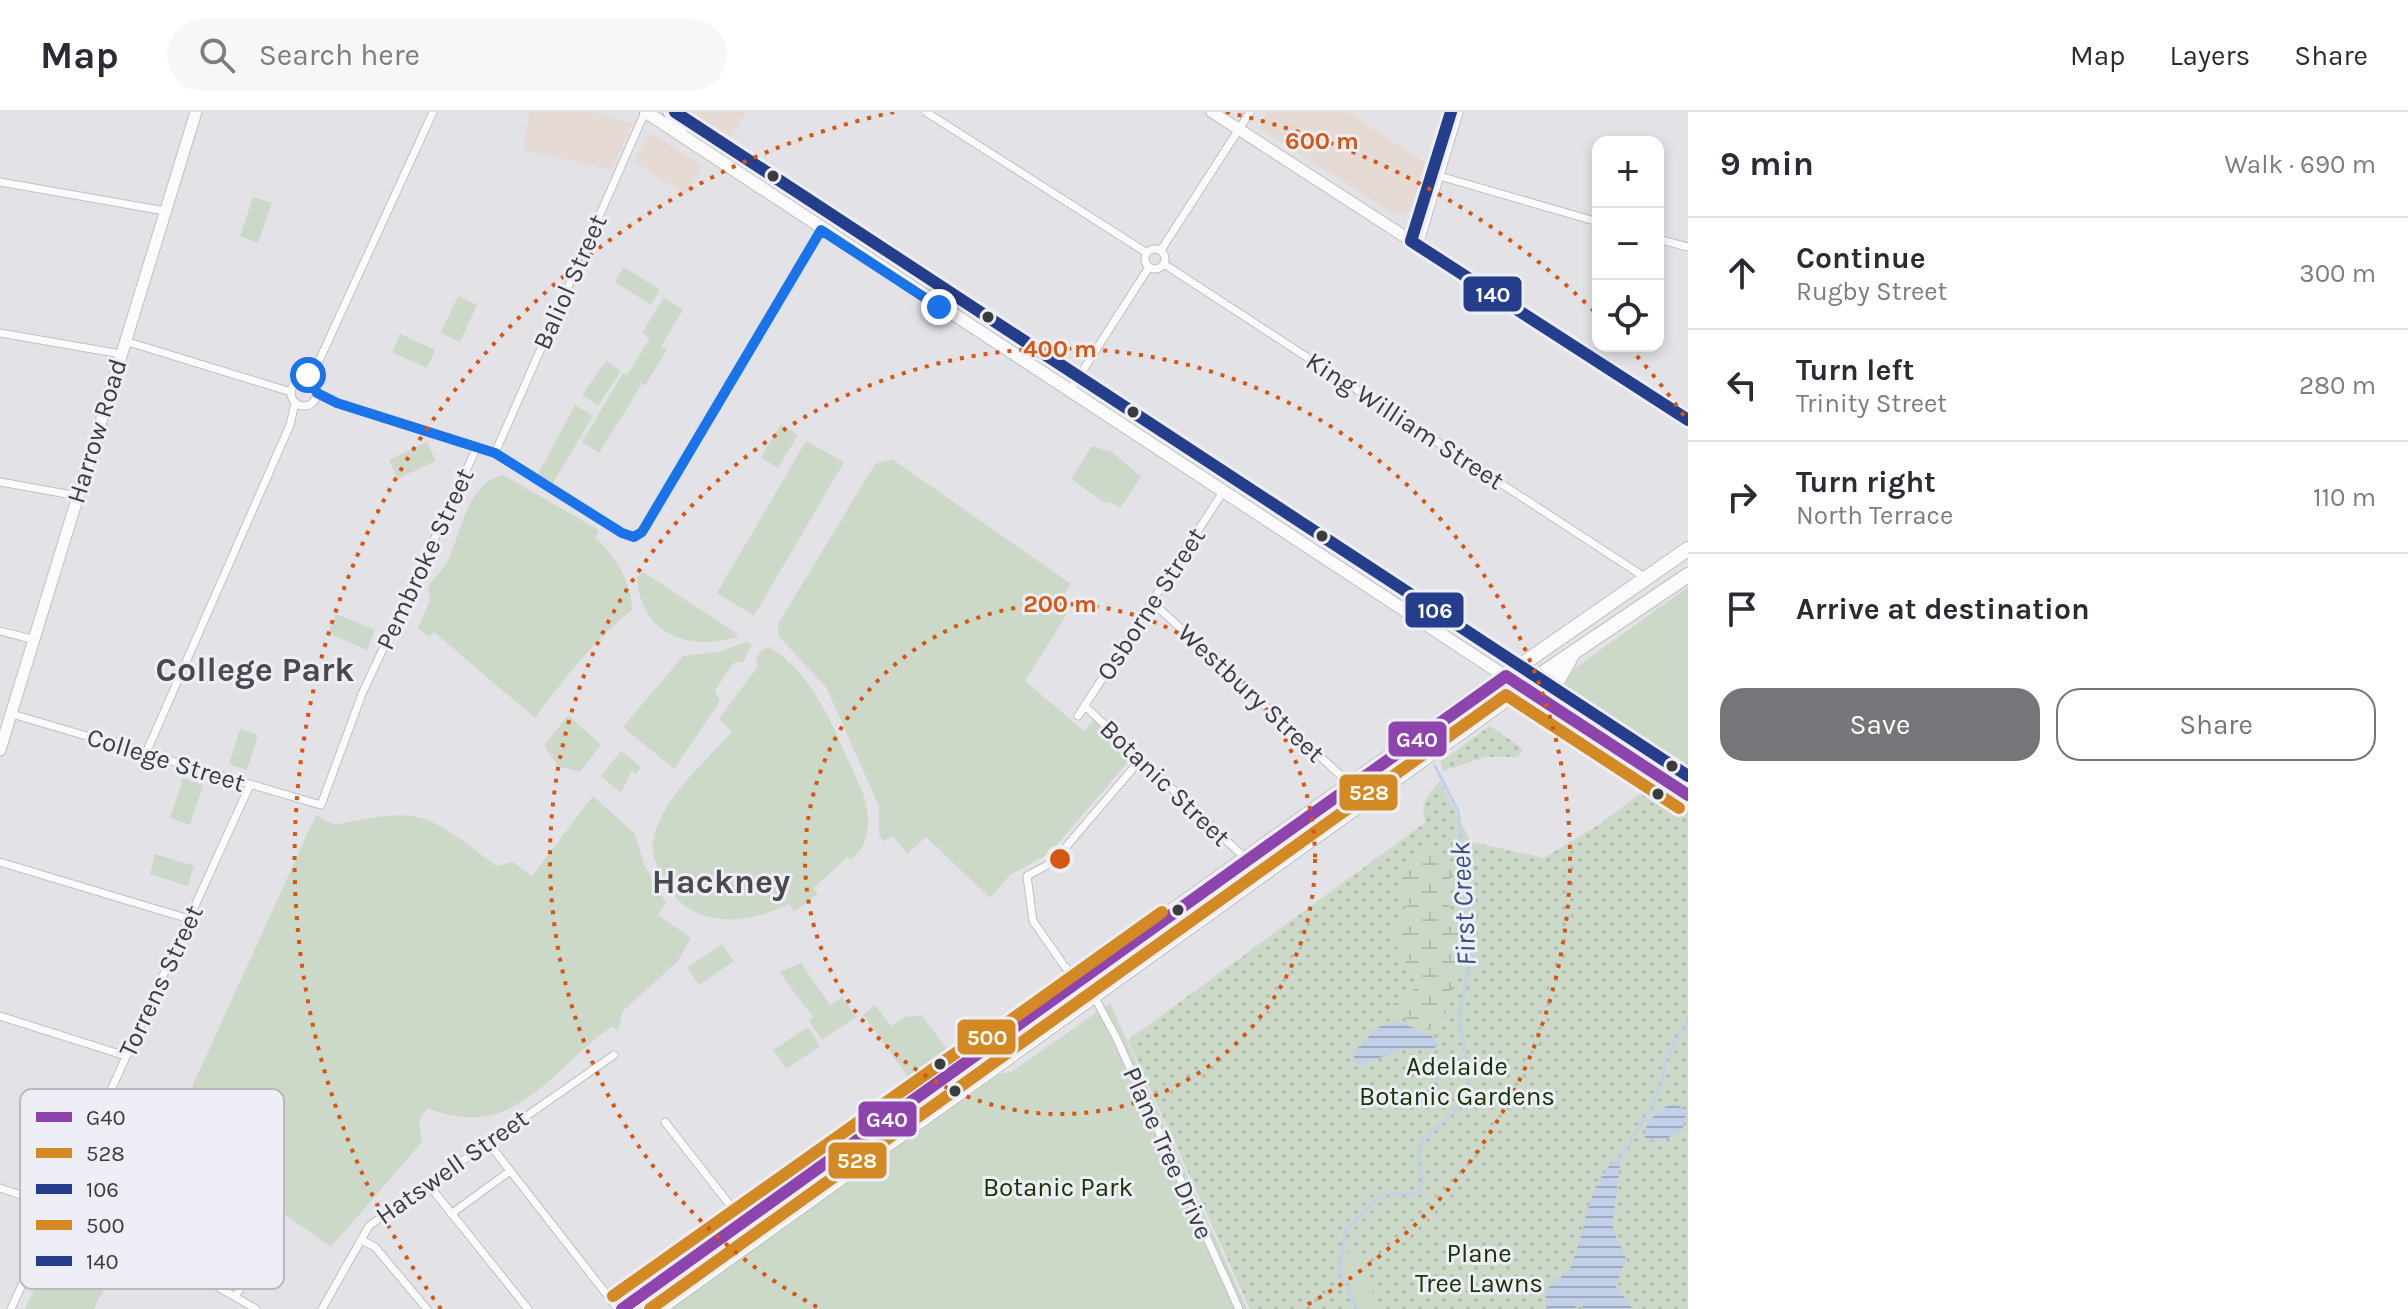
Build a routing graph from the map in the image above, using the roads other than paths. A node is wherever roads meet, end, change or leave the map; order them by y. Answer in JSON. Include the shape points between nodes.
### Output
{"nodes":[{"id":1,"x":196,"y":112,"type":"edge"},
{"id":2,"x":433,"y":112,"type":"edge"},
{"id":3,"x":646,"y":112,"type":"edge"},
{"id":4,"x":669,"y":112,"type":"edge"},
{"id":5,"x":926,"y":112,"type":"edge"},
{"id":6,"x":1212,"y":112,"type":"edge"},
{"id":7,"x":1250,"y":112,"type":"edge"},
{"id":8,"x":1454,"y":112,"type":"edge"},
{"id":9,"x":1239,"y":129,"type":"junction"},
{"id":10,"x":692,"y":144,"type":"junction"},
{"id":11,"x":1436,"y":175,"type":"junction"},
{"id":12,"x":0,"y":182,"type":"edge"},
{"id":13,"x":165,"y":211,"type":"junction"},
{"id":14,"x":1592,"y":220,"type":"edge"},
{"id":15,"x":821,"y":230,"type":"junction"},
{"id":16,"x":1664,"y":241,"type":"edge"},
{"id":17,"x":1414,"y":243,"type":"junction"},
{"id":18,"x":1688,"y":247,"type":"edge"},
{"id":19,"x":1161,"y":250,"type":"junction"},
{"id":20,"x":1147,"y":253,"type":"junction"},
{"id":21,"x":1164,"y":264,"type":"junction"},
{"id":22,"x":1149,"y":267,"type":"junction"},
{"id":23,"x":0,"y":333,"type":"edge"},
{"id":24,"x":125,"y":341,"type":"junction"},
{"id":25,"x":121,"y":354,"type":"junction"},
{"id":26,"x":318,"y":363,"type":"junction"},
{"id":27,"x":304,"y":380,"type":"junction"},
{"id":28,"x":292,"y":389,"type":"junction"},
{"id":29,"x":1069,"y":392,"type":"junction"},
{"id":30,"x":316,"y":394,"type":"junction"},
{"id":31,"x":299,"y":405,"type":"junction"},
{"id":32,"x":1688,"y":420,"type":"edge"},
{"id":33,"x":477,"y":447,"type":"junction"},
{"id":34,"x":495,"y":453,"type":"junction"},
{"id":35,"x":0,"y":482,"type":"edge"},
{"id":36,"x":1223,"y":492,"type":"junction"},
{"id":37,"x":78,"y":496,"type":"junction"},
{"id":38,"x":1688,"y":549,"type":"edge"},
{"id":39,"x":1688,"y":575,"type":"edge"},
{"id":40,"x":1646,"y":578,"type":"junction"},
{"id":41,"x":1658,"y":594,"type":"junction"},
{"id":42,"x":1152,"y":602,"type":"junction"},
{"id":43,"x":0,"y":631,"type":"edge"},
{"id":44,"x":35,"y":640,"type":"junction"},
{"id":45,"x":1574,"y":651,"type":"junction"},
{"id":46,"x":1506,"y":676,"type":"junction"},
{"id":47,"x":1523,"y":688,"type":"junction"},
{"id":48,"x":1550,"y":705,"type":"junction"},
{"id":49,"x":1085,"y":706,"type":"junction"},
{"id":50,"x":12,"y":714,"type":"junction"},
{"id":51,"x":1078,"y":716,"type":"dead end"},
{"id":52,"x":0,"y":750,"type":"edge"},
{"id":53,"x":146,"y":753,"type":"junction"},
{"id":54,"x":1141,"y":759,"type":"junction"},
{"id":55,"x":1370,"y":771,"type":"junction"},
{"id":56,"x":1397,"y":778,"type":"junction"},
{"id":57,"x":1350,"y":784,"type":"junction"},
{"id":58,"x":250,"y":785,"type":"junction"},
{"id":59,"x":1688,"y":795,"type":"edge"},
{"id":60,"x":321,"y":805,"type":"joint"},
{"id":61,"x":1246,"y":859,"type":"junction"},
{"id":62,"x":0,"y":862,"type":"edge"},
{"id":63,"x":189,"y":919,"type":"junction"},
{"id":64,"x":1065,"y":967,"type":"junction"},
{"id":65,"x":1084,"y":979,"type":"junction"},
{"id":66,"x":1069,"y":990,"type":"junction"},
{"id":67,"x":1095,"y":998,"type":"junction"},
{"id":68,"x":0,"y":1016,"type":"edge"},
{"id":69,"x":614,"y":1055,"type":"dead end"},
{"id":70,"x":126,"y":1056,"type":"junction"},
{"id":71,"x":969,"y":1063,"type":"junction"},
{"id":72,"x":111,"y":1089,"type":"edge"},
{"id":73,"x":665,"y":1122,"type":"dead end"},
{"id":74,"x":487,"y":1141,"type":"junction"},
{"id":75,"x":510,"y":1171,"type":"junction"},
{"id":76,"x":428,"y":1184,"type":"junction"},
{"id":77,"x":0,"y":1188,"type":"edge"},
{"id":78,"x":20,"y":1194,"type":"edge"},
{"id":79,"x":451,"y":1214,"type":"junction"},
{"id":80,"x":782,"y":1221,"type":"junction"},
{"id":81,"x":744,"y":1223,"type":"junction"},
{"id":82,"x":361,"y":1240,"type":"junction"},
{"id":83,"x":20,"y":1289,"type":"edge"},
{"id":84,"x":221,"y":1289,"type":"edge"},
{"id":85,"x":240,"y":1289,"type":"edge"},
{"id":86,"x":235,"y":1297,"type":"junction"},
{"id":87,"x":615,"y":1308,"type":"edge"},
{"id":88,"x":11,"y":1309,"type":"edge"},
{"id":89,"x":256,"y":1309,"type":"edge"},
{"id":90,"x":322,"y":1309,"type":"edge"},
{"id":91,"x":427,"y":1309,"type":"edge"},
{"id":92,"x":528,"y":1309,"type":"edge"},
{"id":93,"x":658,"y":1309,"type":"edge"},
{"id":94,"x":1239,"y":1309,"type":"edge"}],
"edges":[{"from":1,"to":13,"type":"street","name":"Harrow Road"},
{"from":2,"to":26,"type":"street"},
{"from":3,"to":10,"type":"main road"},
{"from":3,"to":34,"type":"street","name":"Baliol Street"},
{"from":4,"to":10,"type":"street"},
{"from":5,"to":20,"type":"street"},
{"from":6,"to":9,"type":"street"},
{"from":7,"to":9,"type":"street"},
{"from":8,"to":11,"type":"street"},
{"from":9,"to":17,"type":"street"},
{"from":9,"to":19,"type":"street"},
{"from":10,"to":15,"type":"main road"},
{"from":11,"to":14,"type":"street"},
{"from":11,"to":17,"type":"street"},
{"from":12,"to":13,"type":"street"},
{"from":13,"to":24,"type":"street","name":"Harrow Road"},
{"from":15,"to":29,"type":"main road"},
{"from":15,"to":34,"type":"street","via":[[642,532],[634,537],[622,533]]},
{"from":16,"to":18,"type":"street"},
{"from":17,"to":32,"type":"street"},
{"from":19,"to":20,"type":"street"},
{"from":19,"to":21,"type":"street"},
{"from":20,"to":22,"type":"street"},
{"from":21,"to":22,"type":"street"},
{"from":21,"to":40,"type":"street","name":"King William Street"},
{"from":22,"to":29,"type":"street"},
{"from":23,"to":25,"type":"street"},
{"from":24,"to":25,"type":"street","name":"Harrow Road"},
{"from":24,"to":28,"type":"street"},
{"from":25,"to":37,"type":"street","name":"Harrow Road"},
{"from":26,"to":27,"type":"street"},
{"from":26,"to":30,"type":"street"},
{"from":27,"to":28,"type":"street"},
{"from":27,"to":30,"type":"street"},
{"from":28,"to":31,"type":"street"},
{"from":29,"to":36,"type":"main road"},
{"from":30,"to":31,"type":"street"},
{"from":30,"to":33,"type":"street"},
{"from":31,"to":53,"type":"street"},
{"from":33,"to":34,"type":"street"},
{"from":33,"to":60,"type":"street","name":"Pembroke Street","via":[[362,694]]},
{"from":35,"to":37,"type":"street"},
{"from":36,"to":42,"type":"street","name":"Osborne Street"},
{"from":36,"to":46,"type":"main road"},
{"from":37,"to":44,"type":"street","name":"Harrow Road"},
{"from":38,"to":40,"type":"highway"},
{"from":39,"to":41,"type":"highway"},
{"from":40,"to":41,"type":"highway"},
{"from":40,"to":46,"type":"highway"},
{"from":41,"to":45,"type":"highway"},
{"from":42,"to":49,"type":"street","name":"Osborne Street"},
{"from":42,"to":57,"type":"street","name":"Westbury Street"},
{"from":43,"to":44,"type":"street"},
{"from":44,"to":50,"type":"street","name":"Harrow Road"},
{"from":45,"to":47,"type":"highway"},
{"from":45,"to":48,"type":"highway"},
{"from":46,"to":47,"type":"main road"},
{"from":46,"to":55,"type":"highway"},
{"from":47,"to":48,"type":"street"},
{"from":47,"to":56,"type":"highway"},
{"from":48,"to":59,"type":"street"},
{"from":49,"to":51,"type":"street","name":"Osborne Street"},
{"from":49,"to":54,"type":"street","name":"Botanic Street"},
{"from":50,"to":52,"type":"street","name":"Harrow Road"},
{"from":50,"to":53,"type":"street","name":"College Street"},
{"from":53,"to":58,"type":"street","name":"College Street"},
{"from":54,"to":61,"type":"street","name":"Botanic Street"},
{"from":54,"to":64,"type":"street","via":[[1053,862],[1027,876],[1033,921]]},
{"from":55,"to":56,"type":"highway"},
{"from":55,"to":57,"type":"highway"},
{"from":56,"to":67,"type":"highway"},
{"from":57,"to":61,"type":"highway"},
{"from":58,"to":60,"type":"street","name":"College Street"},
{"from":58,"to":63,"type":"street","name":"Torrens Street"},
{"from":61,"to":65,"type":"highway"},
{"from":62,"to":63,"type":"street"},
{"from":63,"to":70,"type":"street","name":"Torrens Street"},
{"from":64,"to":65,"type":"street"},
{"from":64,"to":66,"type":"street"},
{"from":65,"to":66,"type":"highway"},
{"from":66,"to":71,"type":"highway"},
{"from":67,"to":71,"type":"highway","via":[[1083,994],[995,1056]]},
{"from":67,"to":80,"type":"highway"},
{"from":67,"to":94,"type":"street","name":"Plane Tree Drive"},
{"from":68,"to":70,"type":"street"},
{"from":69,"to":74,"type":"street","name":"Hatswell Street"},
{"from":70,"to":72,"type":"street","name":"Torrens Street"},
{"from":71,"to":81,"type":"highway"},
{"from":73,"to":81,"type":"street"},
{"from":74,"to":75,"type":"street"},
{"from":74,"to":76,"type":"street","name":"Hatswell Street"},
{"from":75,"to":79,"type":"street"},
{"from":75,"to":87,"type":"street"},
{"from":76,"to":79,"type":"street"},
{"from":76,"to":82,"type":"street","name":"Hatswell Street","via":[[369,1226]]},
{"from":77,"to":78,"type":"street"},
{"from":79,"to":92,"type":"street"},
{"from":80,"to":81,"type":"highway"},
{"from":80,"to":93,"type":"highway"},
{"from":81,"to":87,"type":"highway"},
{"from":82,"to":90,"type":"street","name":"Hatswell Street"},
{"from":82,"to":91,"type":"street","via":[[375,1247]]},
{"from":83,"to":88,"type":"street","name":"Torrens Street"},
{"from":84,"to":86,"type":"street"},
{"from":85,"to":86,"type":"street"},
{"from":86,"to":89,"type":"street"}]}
